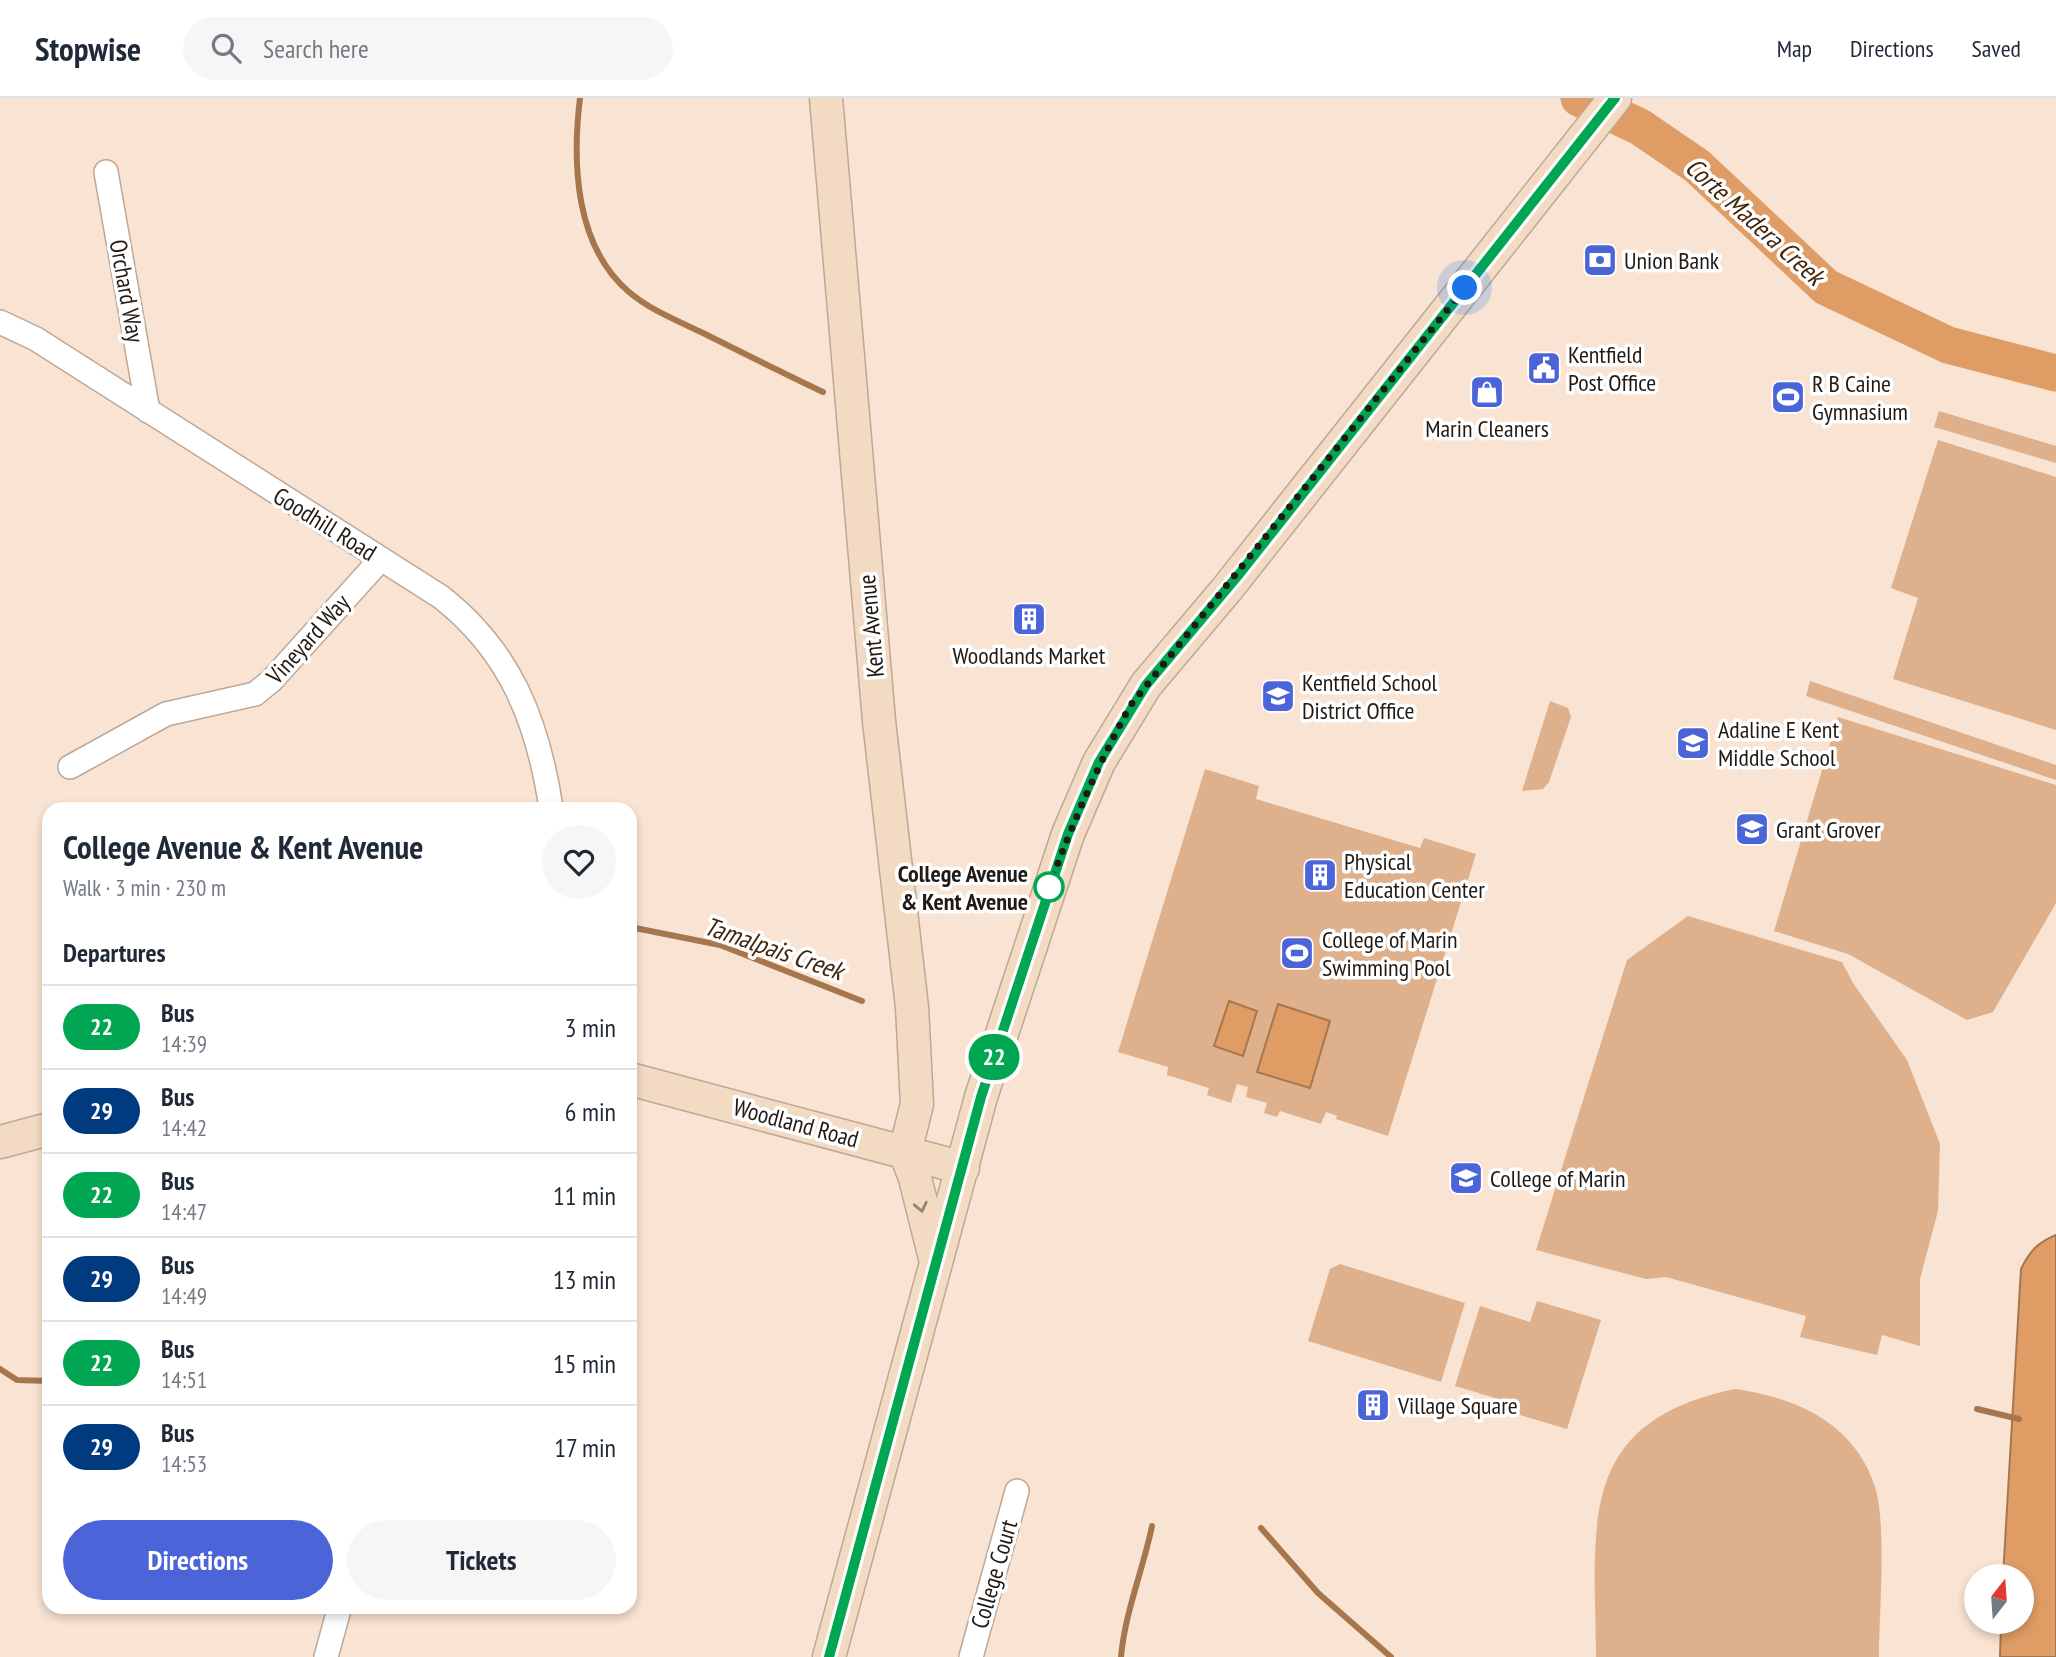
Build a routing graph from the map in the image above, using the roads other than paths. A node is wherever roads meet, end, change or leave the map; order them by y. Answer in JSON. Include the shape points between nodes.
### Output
{"nodes":[{"id":1,"x":826,"y":98,"type":"edge"},
{"id":2,"x":1606,"y":109,"type":"edge"},
{"id":3,"x":106,"y":172,"type":"dead end"},
{"id":4,"x":0,"y":321,"type":"edge"},
{"id":5,"x":148,"y":411,"type":"junction"},
{"id":6,"x":381,"y":559,"type":"junction"},
{"id":7,"x":70,"y":767,"type":"dead end"},
{"id":8,"x":550,"y":802,"type":"edge"},
{"id":9,"x":637,"y":1081,"type":"edge"},
{"id":10,"x":42,"y":1131,"type":"edge"},
{"id":11,"x":0,"y":1142,"type":"edge"},
{"id":12,"x":905,"y":1152,"type":"junction"},
{"id":13,"x":963,"y":1168,"type":"junction"},
{"id":14,"x":936,"y":1262,"type":"junction"},
{"id":15,"x":1017,"y":1491,"type":"dead end"},
{"id":16,"x":338,"y":1614,"type":"edge"},
{"id":17,"x":326,"y":1657,"type":"edge"},
{"id":18,"x":829,"y":1657,"type":"edge"},
{"id":19,"x":971,"y":1657,"type":"edge"}],
"edges":[{"from":1,"to":12,"type":"main road","name":"Kent Avenue","via":[[879,721],[912,1007],[917,1104]]},
{"from":2,"to":13,"type":"main road","via":[[1130,706],[1068,834],[981,1097]]},
{"from":3,"to":5,"type":"street","name":"Orchard Way"},
{"from":4,"to":5,"type":"street","name":"Goodhill Road"},
{"from":5,"to":6,"type":"street","name":"Goodhill Road"},
{"from":6,"to":7,"type":"street","name":"Vineyard Way","via":[[255,694],[166,714]]},
{"from":6,"to":8,"type":"street","name":"Goodhill Road","via":[[441,597],[488,639],[519,692]]},
{"from":9,"to":12,"type":"main road","name":"Woodland Road"},
{"from":10,"to":11,"type":"main road"},
{"from":12,"to":13,"type":"main road","name":"Woodland Road"},
{"from":12,"to":14,"type":"main road","one_way":true},
{"from":13,"to":14,"type":"main road"},
{"from":14,"to":18,"type":"main road"},
{"from":15,"to":19,"type":"street","name":"College Court"},
{"from":16,"to":17,"type":"street"}]}
